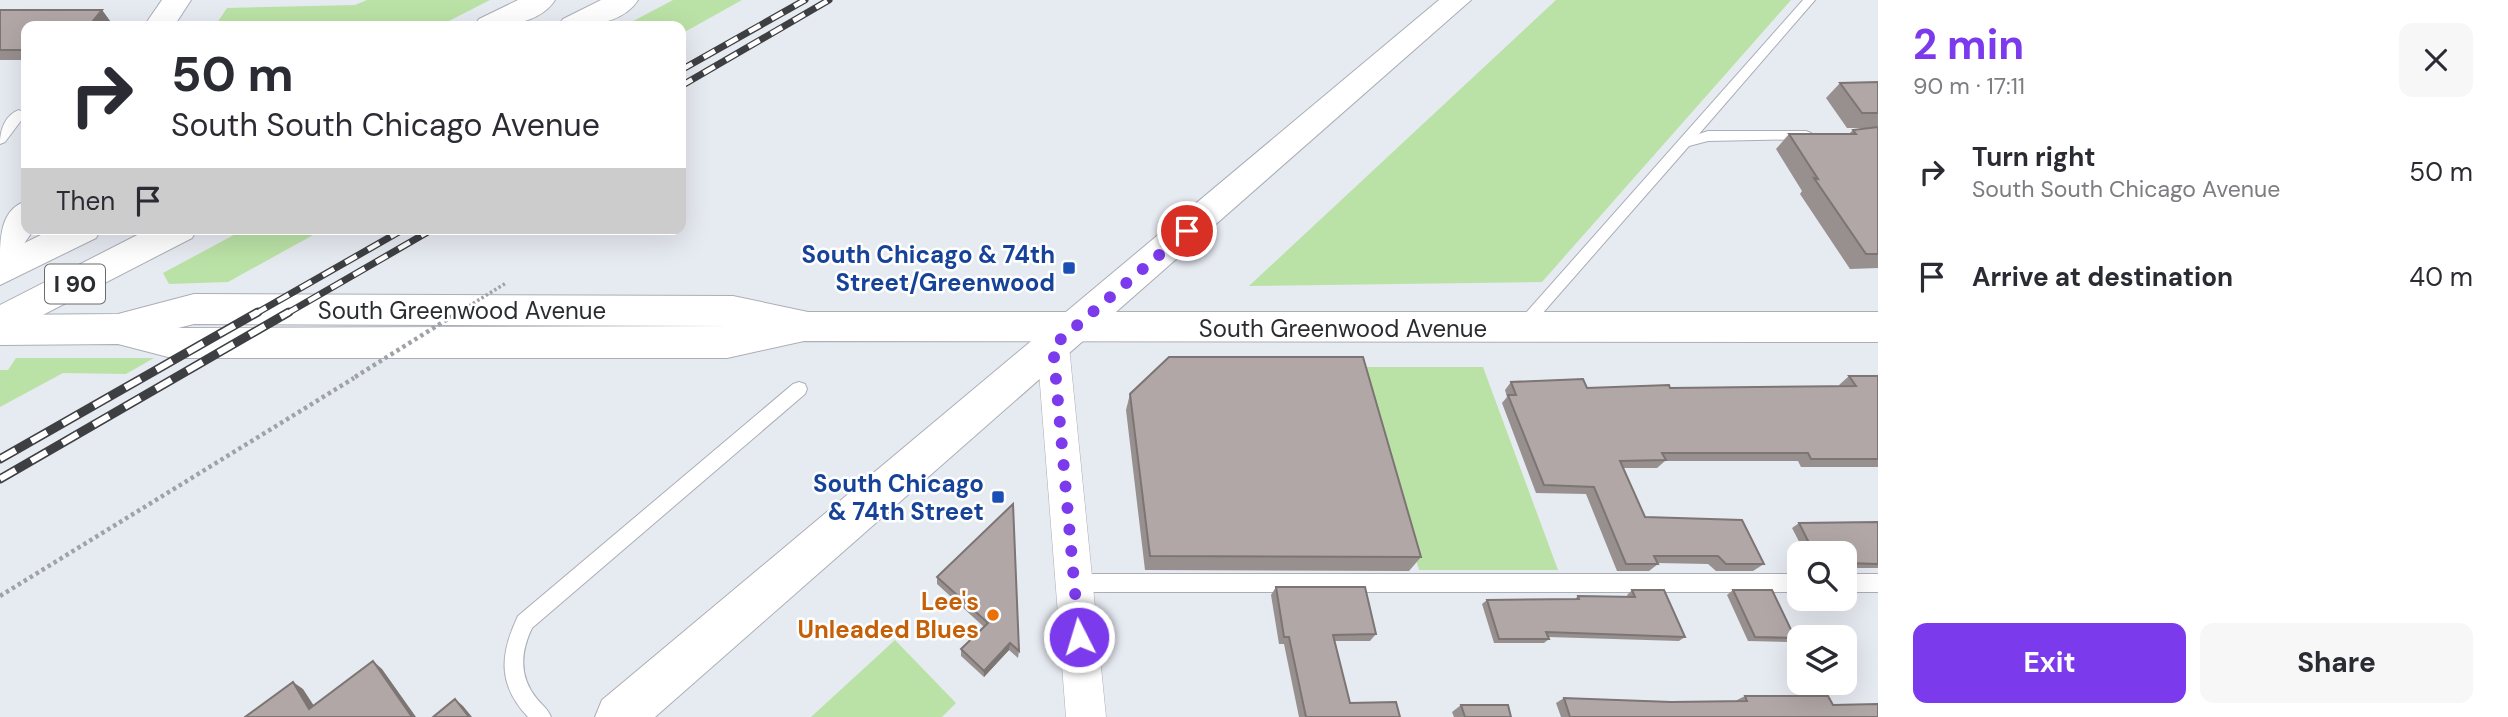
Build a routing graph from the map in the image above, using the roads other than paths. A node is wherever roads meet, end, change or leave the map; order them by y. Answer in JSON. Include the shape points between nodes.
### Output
{"nodes":[{"id":1,"x":177,"y":0,"type":"edge"},
{"id":2,"x":541,"y":0,"type":"edge"},
{"id":3,"x":624,"y":0,"type":"edge"},
{"id":4,"x":1457,"y":0,"type":"edge"},
{"id":5,"x":1809,"y":0,"type":"edge"},
{"id":6,"x":162,"y":21,"type":"edge"},
{"id":7,"x":499,"y":21,"type":"edge"},
{"id":8,"x":583,"y":21,"type":"edge"},
{"id":9,"x":0,"y":114,"type":"edge"},
{"id":10,"x":21,"y":114,"type":"edge"},
{"id":11,"x":21,"y":116,"type":"edge"},
{"id":12,"x":1826,"y":136,"type":"edge"},
{"id":13,"x":0,"y":139,"type":"edge"},
{"id":14,"x":1685,"y":142,"type":"junction"},
{"id":15,"x":21,"y":221,"type":"edge"},
{"id":16,"x":72,"y":235,"type":"edge"},
{"id":17,"x":165,"y":237,"type":"edge"},
{"id":18,"x":0,"y":251,"type":"edge"},
{"id":19,"x":0,"y":271,"type":"edge"},
{"id":20,"x":0,"y":322,"type":"edge"},
{"id":21,"x":1878,"y":327,"type":"edge"},
{"id":22,"x":1522,"y":328,"type":"junction"},
{"id":23,"x":0,"y":330,"type":"edge"},
{"id":24,"x":1063,"y":337,"type":"junction"},
{"id":25,"x":799,"y":389,"type":"dead end"},
{"id":26,"x":1074,"y":583,"type":"junction"},
{"id":27,"x":1787,"y":583,"type":"edge"},
{"id":28,"x":1857,"y":583,"type":"edge"},
{"id":29,"x":1878,"y":583,"type":"edge"},
{"id":30,"x":541,"y":717,"type":"edge"},
{"id":31,"x":619,"y":717,"type":"edge"},
{"id":32,"x":1086,"y":717,"type":"edge"}],
"edges":[{"from":1,"to":6,"type":"main road"},
{"from":2,"to":7,"type":"main road"},
{"from":3,"to":8,"type":"main road"},
{"from":4,"to":24,"type":"main road"},
{"from":5,"to":14,"type":"lane"},
{"from":9,"to":10,"type":"lane"},
{"from":11,"to":13,"type":"lane"},
{"from":12,"to":14,"type":"lane","via":[[1708,136]]},
{"from":14,"to":22,"type":"lane"},
{"from":15,"to":18,"type":"main road"},
{"from":16,"to":19,"type":"main road","number":"I 90"},
{"from":17,"to":20,"type":"main road","number":"I 90"},
{"from":21,"to":22,"type":"main road","name":"South Greenwood Avenue"},
{"from":22,"to":24,"type":"main road","name":"South Greenwood Avenue"},
{"from":23,"to":24,"type":"main road","name":"South Greenwood Avenue","via":[[118,329],[172,343],[727,343],[808,327]]},
{"from":24,"to":26,"type":"street"},
{"from":24,"to":31,"type":"main road"},
{"from":25,"to":30,"type":"lane","via":[[524,622],[513,644],[515,686]]},
{"from":26,"to":27,"type":"lane"},
{"from":26,"to":32,"type":"street"},
{"from":28,"to":29,"type":"lane"}]}
